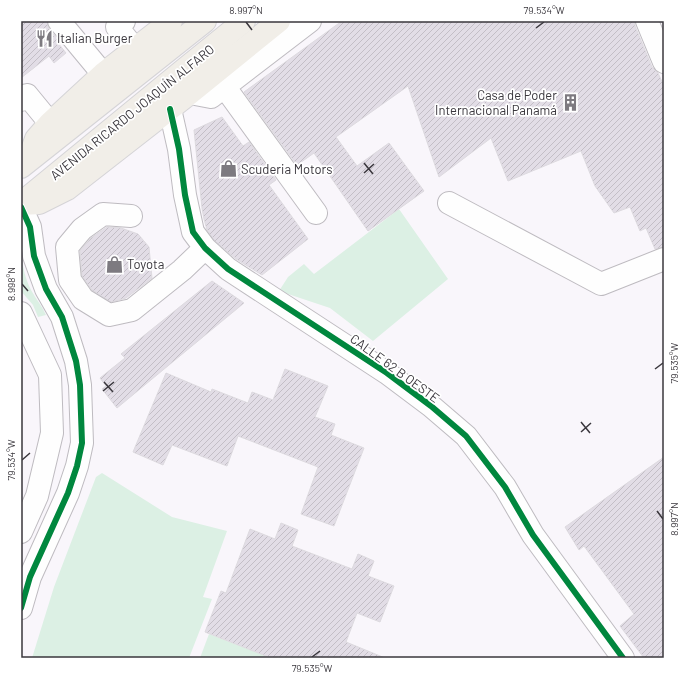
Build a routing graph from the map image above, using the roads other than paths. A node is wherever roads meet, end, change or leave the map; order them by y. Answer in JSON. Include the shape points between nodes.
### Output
{"nodes":[{"id":1,"x":59,"y":21,"type":"edge"},
{"id":2,"x":124,"y":21,"type":"edge"},
{"id":3,"x":171,"y":21,"type":"edge"},
{"id":4,"x":206,"y":21,"type":"edge"},
{"id":5,"x":244,"y":21,"type":"edge"},
{"id":6,"x":279,"y":21,"type":"edge"},
{"id":7,"x":310,"y":21,"type":"edge"},
{"id":8,"x":647,"y":21,"type":"edge"},
{"id":9,"x":135,"y":49,"type":"junction"},
{"id":10,"x":664,"y":62,"type":"edge"},
{"id":11,"x":103,"y":74,"type":"junction"},
{"id":12,"x":224,"y":86,"type":"junction"},
{"id":13,"x":190,"y":93,"type":"junction"},
{"id":14,"x":21,"y":100,"type":"edge"},
{"id":15,"x":170,"y":109,"type":"junction"},
{"id":16,"x":50,"y":123,"type":"junction"},
{"id":17,"x":23,"y":164,"type":"edge"},
{"id":18,"x":449,"y":203,"type":"dead end"},
{"id":19,"x":21,"y":205,"type":"edge"},
{"id":20,"x":316,"y":213,"type":"dead end"},
{"id":21,"x":131,"y":216,"type":"dead end"},
{"id":22,"x":205,"y":248,"type":"junction"},
{"id":23,"x":664,"y":259,"type":"edge"},
{"id":24,"x":21,"y":313,"type":"edge"},
{"id":25,"x":21,"y":349,"type":"edge"},
{"id":26,"x":44,"y":362,"type":"junction"},
{"id":27,"x":21,"y":532,"type":"edge"},
{"id":28,"x":25,"y":576,"type":"edge"},
{"id":29,"x":21,"y":608,"type":"edge"},
{"id":30,"x":623,"y":658,"type":"edge"}],
"edges":[{"from":1,"to":11,"type":"street"},
{"from":2,"to":9,"type":"street","via":[[117,27]]},
{"from":3,"to":9,"type":"main road"},
{"from":4,"to":17,"type":"main road","name":"AVENIDA RICARDO JOAQUÍN ALFARO"},
{"from":5,"to":19,"type":"main road","name":"AVENIDA RICARDO JOAQUÍN ALFARO"},
{"from":6,"to":13,"type":"main road"},
{"from":7,"to":12,"type":"street"},
{"from":8,"to":10,"type":"street"},
{"from":9,"to":11,"type":"main road"},
{"from":11,"to":16,"type":"main road"},
{"from":12,"to":13,"type":"street","via":[[211,97]]},
{"from":12,"to":20,"type":"street"},
{"from":13,"to":15,"type":"main road"},
{"from":14,"to":16,"type":"street","via":[[27,95]]},
{"from":15,"to":19,"type":"main road","via":[[67,189],[39,203]]},
{"from":15,"to":22,"type":"street","name":"CALLE 62 B OESTE","via":[[193,232]]},
{"from":16,"to":17,"type":"main road","via":[[36,139]]},
{"from":18,"to":23,"type":"street","via":[[601,284]]},
{"from":19,"to":28,"type":"street","via":[[30,227],[34,256],[46,289],[62,317],[76,361],[82,404],[82,443],[77,466],[68,493]]},
{"from":21,"to":22,"type":"street","via":[[103,214],[82,229],[67,247],[70,280],[83,299],[109,314],[132,310]]},
{"from":22,"to":30,"type":"street","name":"CALLE 62 B OESTE","via":[[228,269],[387,373],[466,436],[505,487],[533,535]]},
{"from":24,"to":26,"type":"street"},
{"from":25,"to":26,"type":"street"},
{"from":26,"to":27,"type":"street","via":[[50,375],[52,433],[37,496]]},
{"from":28,"to":29,"type":"street"}]}
